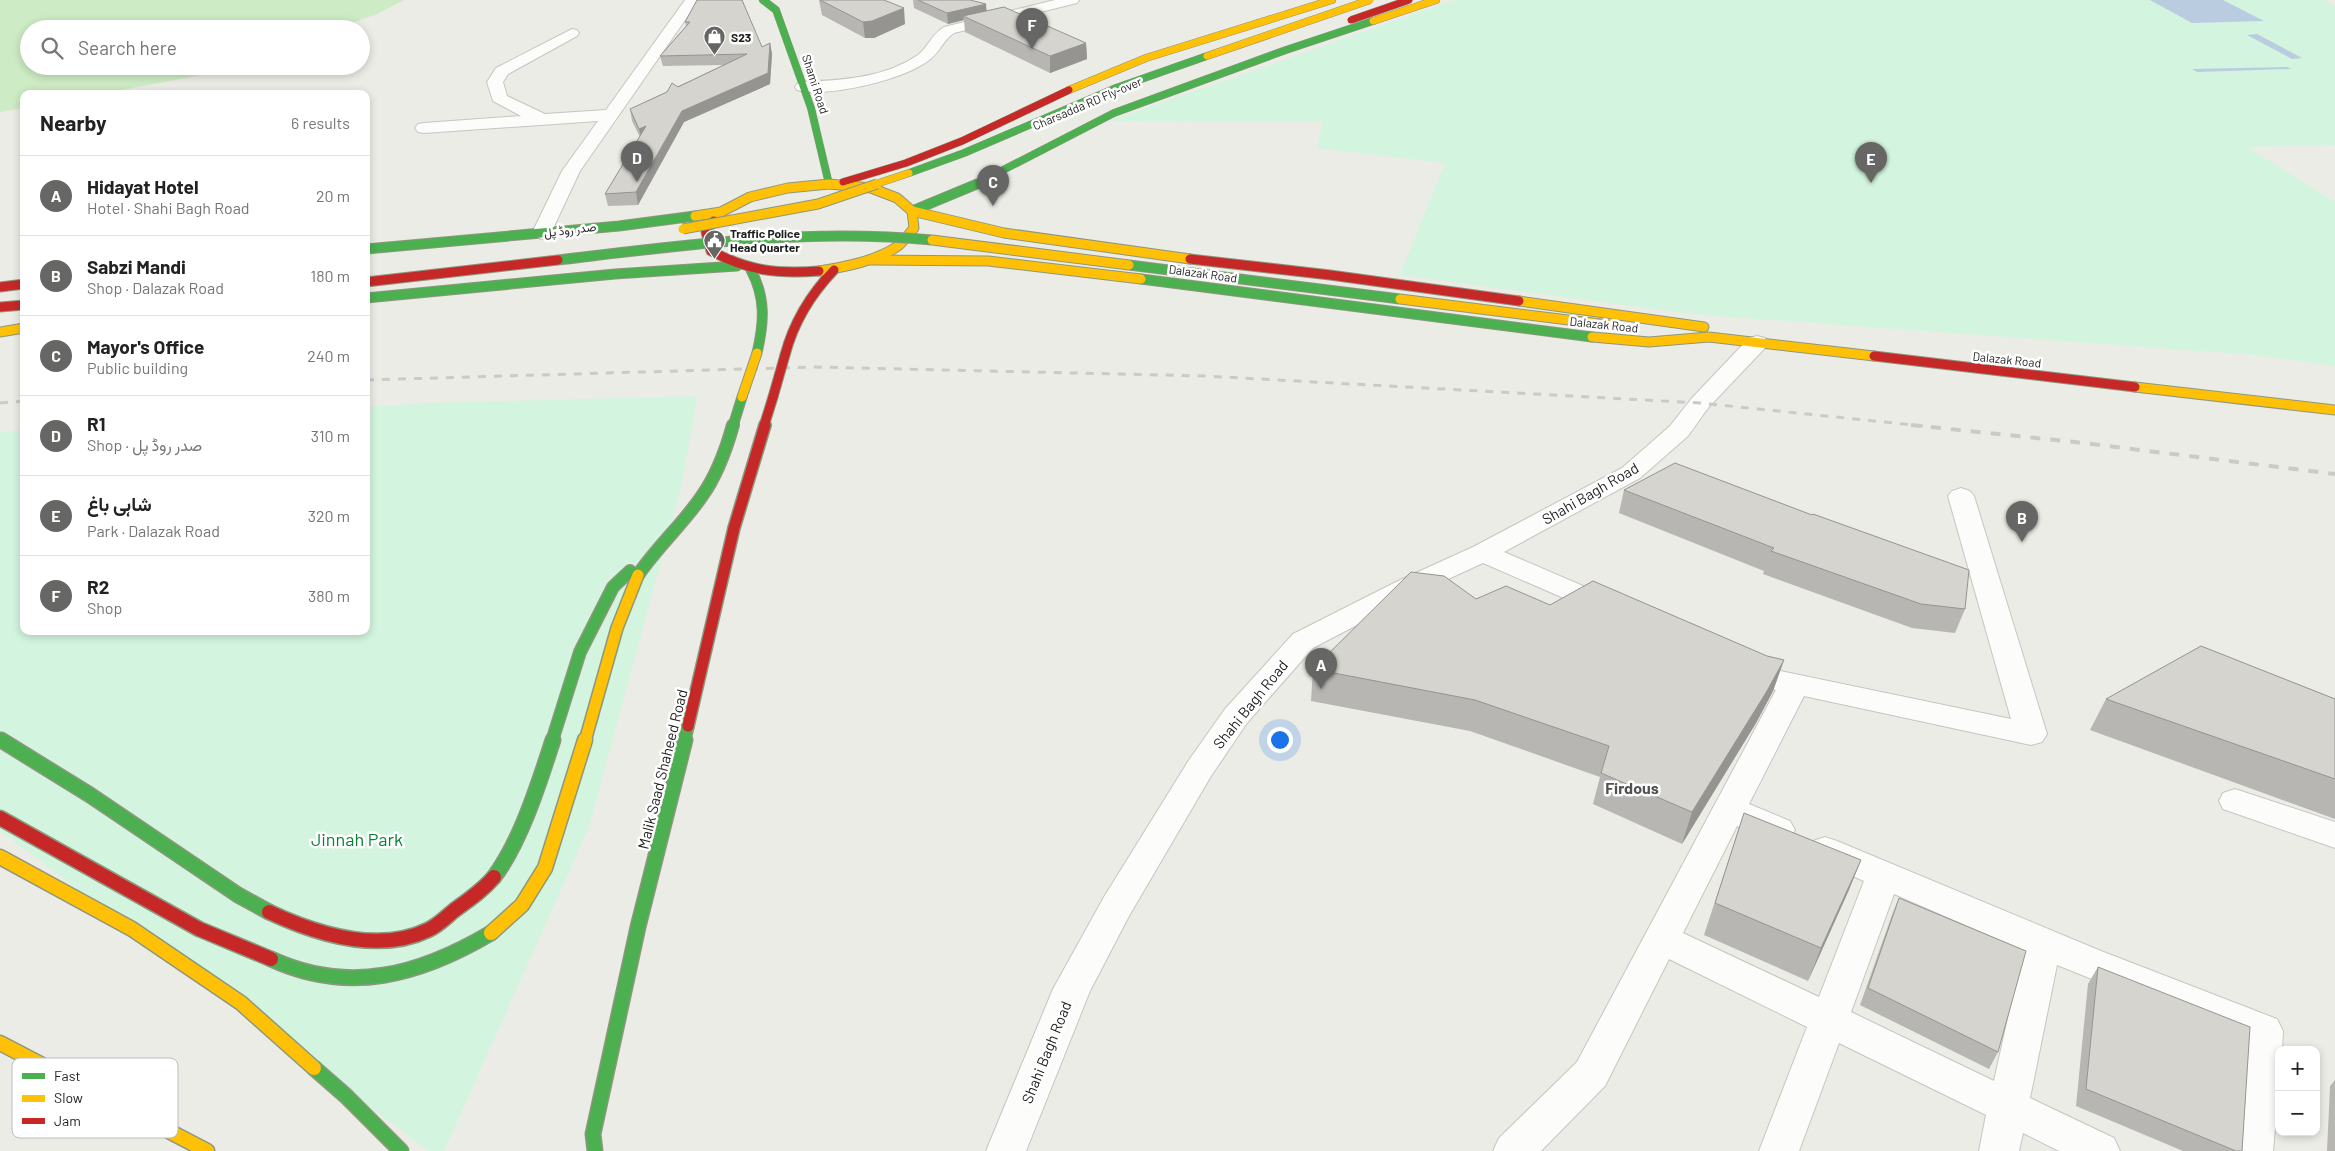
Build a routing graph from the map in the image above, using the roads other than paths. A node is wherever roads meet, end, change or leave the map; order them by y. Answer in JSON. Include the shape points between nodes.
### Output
{"nodes":[{"id":1,"x":692,"y":0,"type":"edge"},
{"id":2,"x":763,"y":0,"type":"edge"},
{"id":3,"x":1072,"y":0,"type":"edge"},
{"id":4,"x":1332,"y":0,"type":"edge"},
{"id":5,"x":1370,"y":0,"type":"edge"},
{"id":6,"x":1409,"y":0,"type":"edge"},
{"id":7,"x":1436,"y":0,"type":"edge"},
{"id":8,"x":572,"y":33,"type":"dead end"},
{"id":9,"x":803,"y":87,"type":"junction"},
{"id":10,"x":610,"y":115,"type":"junction"},
{"id":11,"x":540,"y":119,"type":"junction"},
{"id":12,"x":424,"y":128,"type":"dead end"},
{"id":13,"x":1055,"y":130,"type":"dead end"},
{"id":14,"x":833,"y":184,"type":"junction"},
{"id":15,"x":906,"y":194,"type":"dead end"},
{"id":16,"x":882,"y":202,"type":"dead end"},
{"id":17,"x":912,"y":211,"type":"junction"},
{"id":18,"x":721,"y":212,"type":"junction"},
{"id":19,"x":776,"y":212,"type":"joint"},
{"id":20,"x":810,"y":226,"type":"dead end"},
{"id":21,"x":542,"y":234,"type":"junction"},
{"id":22,"x":777,"y":236,"type":"junction"},
{"id":23,"x":488,"y":238,"type":"junction"},
{"id":24,"x":584,"y":241,"type":"dead end"},
{"id":25,"x":370,"y":248,"type":"edge"},
{"id":26,"x":870,"y":260,"type":"junction"},
{"id":27,"x":737,"y":266,"type":"junction"},
{"id":28,"x":751,"y":270,"type":"junction"},
{"id":29,"x":834,"y":270,"type":"junction"},
{"id":30,"x":20,"y":280,"type":"edge"},
{"id":31,"x":0,"y":282,"type":"edge"},
{"id":32,"x":370,"y":282,"type":"edge"},
{"id":33,"x":20,"y":285,"type":"edge"},
{"id":34,"x":0,"y":288,"type":"edge"},
{"id":35,"x":457,"y":290,"type":"junction"},
{"id":36,"x":370,"y":298,"type":"edge"},
{"id":37,"x":20,"y":305,"type":"edge"},
{"id":38,"x":0,"y":307,"type":"edge"},
{"id":39,"x":20,"y":321,"type":"edge"},
{"id":40,"x":0,"y":323,"type":"edge"},
{"id":41,"x":20,"y":329,"type":"edge"},
{"id":42,"x":0,"y":332,"type":"edge"},
{"id":43,"x":1709,"y":337,"type":"junction"},
{"id":44,"x":1757,"y":343,"type":"junction"},
{"id":45,"x":2316,"y":396,"type":"dead end"},
{"id":46,"x":2335,"y":410,"type":"edge"},
{"id":47,"x":1962,"y":496,"type":"dead end"},
{"id":48,"x":1484,"y":552,"type":"junction"},
{"id":49,"x":646,"y":561,"type":"junction"},
{"id":50,"x":1635,"y":619,"type":"edge"},
{"id":51,"x":1716,"y":654,"type":"edge"},
{"id":52,"x":1794,"y":683,"type":"junction"},
{"id":53,"x":0,"y":739,"type":"edge"},
{"id":54,"x":2235,"y":801,"type":"dead end"},
{"id":55,"x":1729,"y":809,"type":"junction"},
{"id":56,"x":0,"y":818,"type":"edge"},
{"id":57,"x":2335,"y":834,"type":"edge"},
{"id":58,"x":0,"y":857,"type":"edge"},
{"id":59,"x":1884,"y":875,"type":"junction"},
{"id":60,"x":1662,"y":939,"type":"junction"},
{"id":61,"x":2044,"y":942,"type":"junction"},
{"id":62,"x":1829,"y":1020,"type":"junction"},
{"id":63,"x":0,"y":1043,"type":"edge"},
{"id":64,"x":29,"y":1058,"type":"edge"},
{"id":65,"x":2008,"y":1106,"type":"junction"},
{"id":66,"x":178,"y":1136,"type":"edge"},
{"id":67,"x":207,"y":1151,"type":"edge"},
{"id":68,"x":401,"y":1151,"type":"edge"},
{"id":69,"x":595,"y":1151,"type":"edge"},
{"id":70,"x":1006,"y":1151,"type":"edge"},
{"id":71,"x":1513,"y":1151,"type":"edge"},
{"id":72,"x":1779,"y":1151,"type":"edge"},
{"id":73,"x":1999,"y":1151,"type":"edge"},
{"id":74,"x":2100,"y":1151,"type":"edge"},
{"id":75,"x":2253,"y":1151,"type":"edge"}],
"edges":[{"from":1,"to":10,"type":"street"},
{"from":2,"to":9,"type":"main road","name":"Shami Road","via":[[776,10]]},
{"from":3,"to":9,"type":"street","via":[[949,30],[940,34],[929,53],[894,74],[842,85]]},
{"from":4,"to":14,"type":"main road","via":[[1146,58],[1049,98],[954,144],[906,163]]},
{"from":5,"to":19,"type":"main road","name":"Charsadda RD Fly-over","bridge":true,"via":[[1116,88],[899,178],[818,204]]},
{"from":6,"to":13,"type":"main road","name":"Charsadda RD Fly-over","bridge":true,"via":[[1146,92]]},
{"from":7,"to":17,"type":"main road","via":[[1114,113],[971,187]]},
{"from":8,"to":11,"type":"street","via":[[502,71],[495,82],[499,98]]},
{"from":9,"to":14,"type":"main road","name":"Shami Road"},
{"from":10,"to":11,"type":"street"},
{"from":10,"to":21,"type":"street","via":[[571,171]]},
{"from":11,"to":12,"type":"street"},
{"from":14,"to":17,"type":"main road","via":[[871,188],[897,198]]},
{"from":14,"to":18,"type":"main road","via":[[788,188],[750,197]]},
{"from":15,"to":16,"type":"main road"},
{"from":17,"to":26,"type":"main road","via":[[914,228],[899,245]]},
{"from":17,"to":45,"type":"main road","name":"Dalazak Road","via":[[1004,233],[1163,256],[1330,275],[1965,360]]},
{"from":18,"to":21,"type":"main road"},
{"from":18,"to":27,"type":"main road","via":[[706,232],[711,251]]},
{"from":19,"to":24,"type":"main road","name":"صدر روڈ پل","bridge":true,"via":[[694,227]]},
{"from":20,"to":22,"type":"main road"},
{"from":21,"to":23,"type":"main road"},
{"from":22,"to":32,"type":"main road","name":"صدر روڈ پل","bridge":true},
{"from":22,"to":43,"type":"main road","bridge":true,"via":[[918,238]]},
{"from":23,"to":25,"type":"main road"},
{"from":23,"to":35,"type":"main road","via":[[500,252],[500,262],[484,277]]},
{"from":26,"to":29,"type":"main road"},
{"from":26,"to":43,"type":"main road","name":"Dalazak Road","via":[[988,261],[1616,340],[1649,342]]},
{"from":27,"to":28,"type":"main road"},
{"from":27,"to":35,"type":"main road","via":[[614,274]]},
{"from":28,"to":29,"type":"main road","via":[[791,274]]},
{"from":28,"to":49,"type":"main road","bridge":true,"via":[[760,281],[764,297],[764,324],[716,475],[702,498]]},
{"from":29,"to":69,"type":"main road","name":"Malik Saad Shaheed Road","bridge":true,"via":[[807,297],[792,325],[734,528],[705,660],[638,927],[593,1134]]},
{"from":30,"to":31,"type":"main road"},
{"from":33,"to":34,"type":"main road"},
{"from":35,"to":36,"type":"main road"},
{"from":37,"to":38,"type":"main road"},
{"from":39,"to":40,"type":"main road"},
{"from":41,"to":42,"type":"main road"},
{"from":43,"to":44,"type":"main road","name":"Dalazak Road"},
{"from":44,"to":46,"type":"main road","name":"Dalazak Road"},
{"from":44,"to":48,"type":"street","name":"Shahi Bagh Road","via":[[1700,403],[1679,431],[1631,473]]},
{"from":47,"to":52,"type":"street","via":[[2031,734]]},
{"from":48,"to":50,"type":"street"},
{"from":48,"to":70,"type":"street","name":"Shahi Bagh Road","via":[[1302,641],[1236,716],[1200,768],[1126,890],[1072,989]]},
{"from":49,"to":53,"type":"main road","via":[[613,586],[580,652],[541,778],[507,860],[482,892],[426,931],[358,940],[317,931],[278,916],[238,895],[90,795]]},
{"from":49,"to":56,"type":"main road","via":[[634,580],[617,628],[545,868],[522,905],[496,930],[463,951],[424,967],[379,978],[342,980],[304,973],[199,929]]},
{"from":51,"to":52,"type":"street","via":[[1769,678]]},
{"from":52,"to":55,"type":"street"},
{"from":54,"to":57,"type":"street"},
{"from":55,"to":59,"type":"street"},
{"from":55,"to":60,"type":"street"},
{"from":58,"to":68,"type":"main road","via":[[132,929],[241,1003],[346,1096]]},
{"from":59,"to":61,"type":"street"},
{"from":59,"to":62,"type":"street"},
{"from":60,"to":62,"type":"street"},
{"from":60,"to":71,"type":"street","via":[[1591,1074]]},
{"from":61,"to":65,"type":"street"},
{"from":61,"to":75,"type":"street","via":[[2264,1031]]},
{"from":62,"to":65,"type":"street"},
{"from":62,"to":72,"type":"street"},
{"from":63,"to":64,"type":"main road"},
{"from":65,"to":73,"type":"street"},
{"from":65,"to":74,"type":"street"},
{"from":66,"to":67,"type":"main road"}]}
